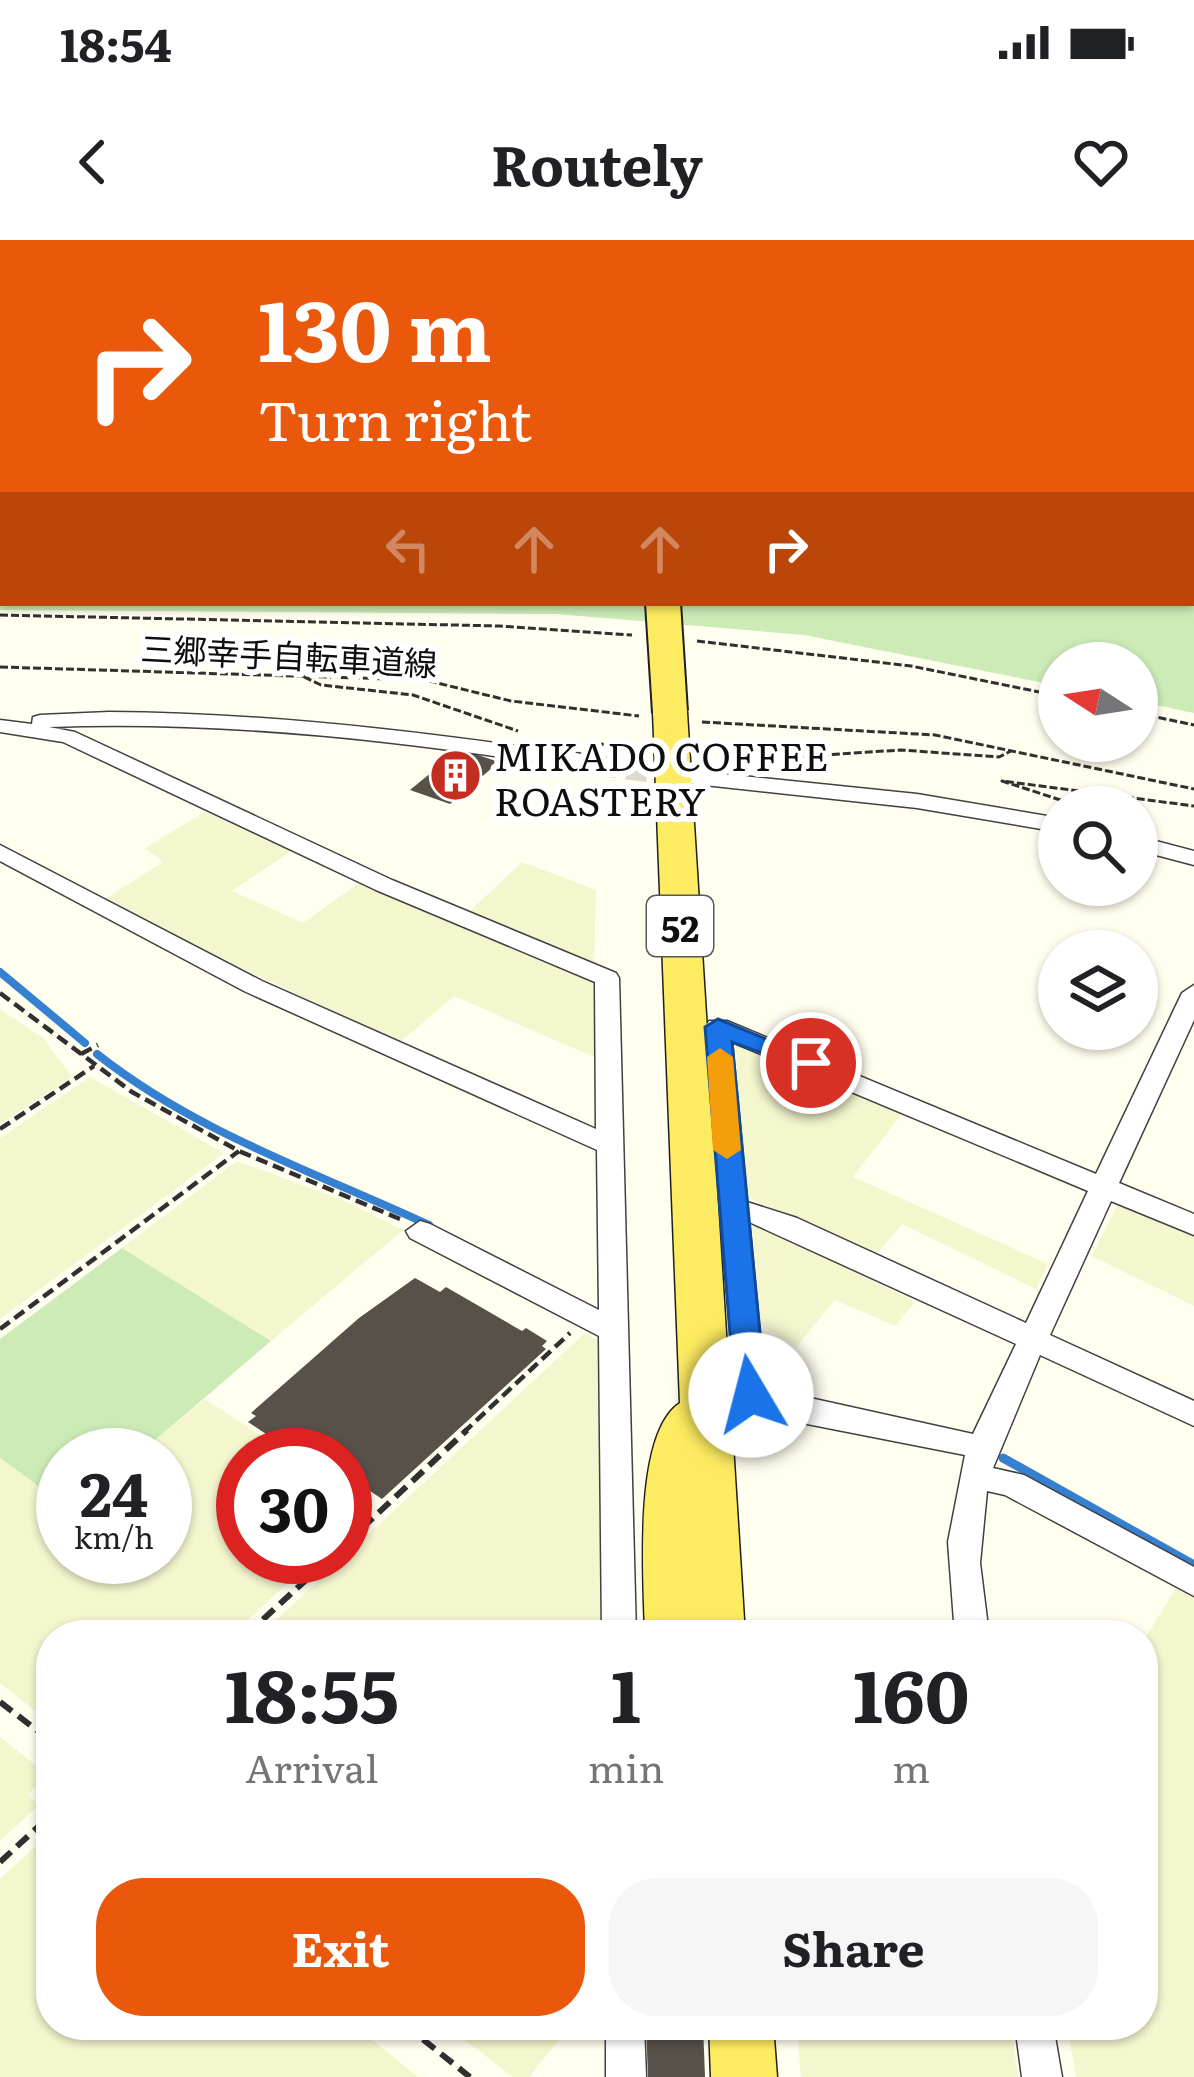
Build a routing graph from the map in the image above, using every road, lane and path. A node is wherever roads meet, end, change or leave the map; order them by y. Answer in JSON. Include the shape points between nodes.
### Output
{"nodes":[{"id":1,"x":663,"y":606,"type":"edge"},
{"id":2,"x":0,"y":615,"type":"edge"},
{"id":3,"x":650,"y":636,"type":"dead end"},
{"id":4,"x":693,"y":640,"type":"dead end"},
{"id":5,"x":0,"y":667,"type":"edge"},
{"id":6,"x":298,"y":674,"type":"junction"},
{"id":7,"x":1038,"y":692,"type":"edge"},
{"id":8,"x":670,"y":717,"type":"junction"},
{"id":9,"x":1158,"y":717,"type":"edge"},
{"id":10,"x":0,"y":725,"type":"edge"},
{"id":11,"x":1194,"y":725,"type":"edge"},
{"id":12,"x":532,"y":734,"type":"dead end"},
{"id":13,"x":620,"y":746,"type":"dead end"},
{"id":14,"x":1011,"y":751,"type":"junction"},
{"id":15,"x":596,"y":754,"type":"joint"},
{"id":16,"x":732,"y":760,"type":"dead end"},
{"id":17,"x":684,"y":784,"type":"junction"},
{"id":18,"x":1040,"y":786,"type":"edge"},
{"id":19,"x":1194,"y":790,"type":"edge"},
{"id":20,"x":1038,"y":793,"type":"edge"},
{"id":21,"x":1158,"y":801,"type":"edge"},
{"id":22,"x":1194,"y":806,"type":"edge"},
{"id":23,"x":1038,"y":821,"type":"edge"},
{"id":24,"x":1158,"y":849,"type":"edge"},
{"id":25,"x":0,"y":851,"type":"edge"},
{"id":26,"x":1194,"y":858,"type":"edge"},
{"id":27,"x":0,"y":993,"type":"edge"},
{"id":28,"x":1194,"y":995,"type":"edge"},
{"id":29,"x":98,"y":1045,"type":"dead end"},
{"id":30,"x":80,"y":1054,"type":"junction"},
{"id":31,"x":94,"y":1066,"type":"junction"},
{"id":32,"x":0,"y":1129,"type":"edge"},
{"id":33,"x":612,"y":1146,"type":"junction"},
{"id":34,"x":238,"y":1151,"type":"junction"},
{"id":35,"x":1108,"y":1188,"type":"junction"},
{"id":36,"x":731,"y":1206,"type":"junction"},
{"id":37,"x":1194,"y":1225,"type":"edge"},
{"id":38,"x":420,"y":1231,"type":"joint"},
{"id":39,"x":601,"y":1324,"type":"junction"},
{"id":40,"x":0,"y":1329,"type":"edge"},
{"id":41,"x":1034,"y":1343,"type":"junction"},
{"id":42,"x":701,"y":1387,"type":"junction"},
{"id":43,"x":1194,"y":1414,"type":"edge"},
{"id":44,"x":978,"y":1463,"type":"junction"},
{"id":45,"x":372,"y":1521,"type":"edge"},
{"id":46,"x":1194,"y":1583,"type":"edge"},
{"id":47,"x":302,"y":1584,"type":"edge"},
{"id":48,"x":262,"y":1620,"type":"edge"},
{"id":49,"x":618,"y":1620,"type":"edge"},
{"id":50,"x":673,"y":1620,"type":"edge"},
{"id":51,"x":715,"y":1620,"type":"edge"},
{"id":52,"x":969,"y":1620,"type":"edge"},
{"id":53,"x":0,"y":1702,"type":"edge"},
{"id":54,"x":36,"y":1730,"type":"edge"},
{"id":55,"x":36,"y":1829,"type":"edge"},
{"id":56,"x":0,"y":1862,"type":"edge"},
{"id":57,"x":424,"y":2040,"type":"edge"},
{"id":58,"x":625,"y":2040,"type":"edge"},
{"id":59,"x":742,"y":2040,"type":"edge"},
{"id":60,"x":1036,"y":2040,"type":"edge"},
{"id":61,"x":470,"y":2077,"type":"edge"},
{"id":62,"x":626,"y":2077,"type":"edge"},
{"id":63,"x":744,"y":2077,"type":"edge"},
{"id":64,"x":1042,"y":2077,"type":"edge"}],
"edges":[{"from":1,"to":8,"type":"main road","number":"52","bridge":true},
{"from":2,"to":3,"type":"path"},
{"from":4,"to":7,"type":"path","via":[[911,666]]},
{"from":5,"to":6,"type":"path","name":"三郷幸手自転車道線"},
{"from":6,"to":8,"type":"path","name":"三郷幸手自転車道線","via":[[425,680],[511,700]]},
{"from":6,"to":12,"type":"path","via":[[321,685],[412,695]]},
{"from":8,"to":14,"type":"path","name":"三郷幸手自転車道線","via":[[880,728]]},
{"from":8,"to":17,"type":"main road","number":"52"},
{"from":9,"to":11,"type":"path"},
{"from":10,"to":15,"type":"street","via":[[96,717]]},
{"from":10,"to":33,"type":"street","via":[[68,736],[384,885],[607,978]]},
{"from":13,"to":15,"type":"path"},
{"from":14,"to":16,"type":"path","via":[[999,758],[915,746],[851,748]]},
{"from":14,"to":19,"type":"path","name":"三郷幸手自転車道線"},
{"from":17,"to":23,"type":"street","via":[[917,801]]},
{"from":17,"to":42,"type":"main road","number":"52","via":[[685,1060]]},
{"from":18,"to":20,"type":"path","via":[[1002,781]]},
{"from":21,"to":22,"type":"path"},
{"from":24,"to":26,"type":"street"},
{"from":25,"to":33,"type":"street","via":[[254,986]]},
{"from":27,"to":30,"type":"path"},
{"from":28,"to":35,"type":"street"},
{"from":29,"to":30,"type":"path"},
{"from":30,"to":31,"type":"path"},
{"from":31,"to":32,"type":"path"},
{"from":31,"to":34,"type":"path"},
{"from":33,"to":39,"type":"street"},
{"from":34,"to":38,"type":"path"},
{"from":34,"to":40,"type":"path"},
{"from":35,"to":36,"type":"street","via":[[718,1027]]},
{"from":35,"to":37,"type":"street"},
{"from":35,"to":41,"type":"street"},
{"from":36,"to":41,"type":"street"},
{"from":36,"to":44,"type":"street","via":[[751,1395],[781,1407],[936,1431]]},
{"from":38,"to":39,"type":"street"},
{"from":39,"to":45,"type":"path"},
{"from":39,"to":49,"type":"street"},
{"from":41,"to":43,"type":"street"},
{"from":41,"to":44,"type":"street"},
{"from":42,"to":50,"type":"main road","number":"52","via":[[668,1497]]},
{"from":42,"to":51,"type":"main road","number":"52"},
{"from":44,"to":46,"type":"street"},
{"from":44,"to":52,"type":"street","via":[[960,1564]]},
{"from":47,"to":48,"type":"path"},
{"from":53,"to":54,"type":"path"},
{"from":55,"to":56,"type":"path"},
{"from":57,"to":61,"type":"path"},
{"from":58,"to":62,"type":"street"},
{"from":59,"to":63,"type":"main road"},
{"from":60,"to":64,"type":"street"}]}
